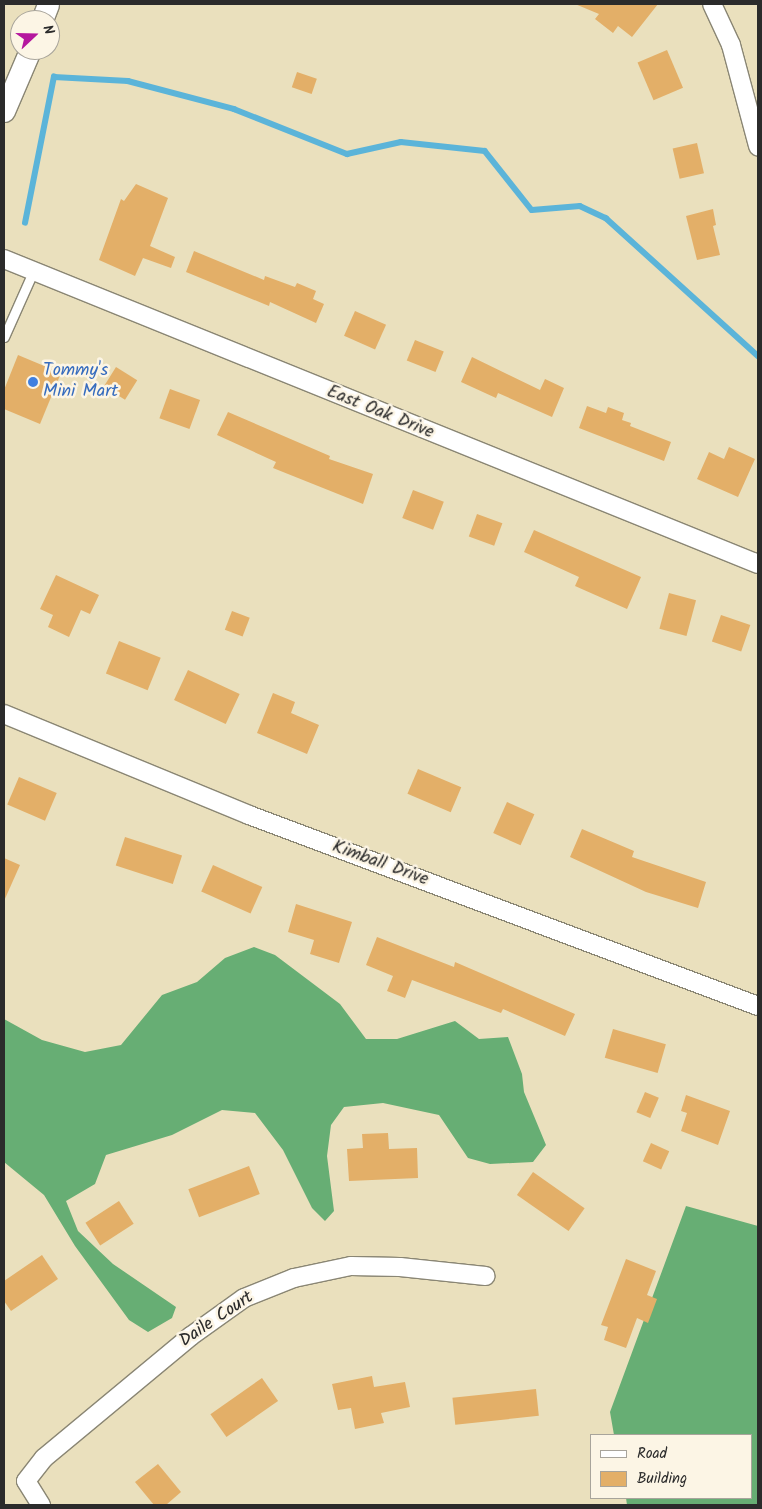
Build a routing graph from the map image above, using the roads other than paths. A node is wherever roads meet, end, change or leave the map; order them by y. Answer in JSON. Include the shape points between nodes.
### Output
{"nodes":[{"id":1,"x":712,"y":4,"type":"edge"},
{"id":2,"x":26,"y":60,"type":"edge"},
{"id":3,"x":4,"y":112,"type":"edge"},
{"id":4,"x":758,"y":146,"type":"edge"},
{"id":5,"x":5,"y":262,"type":"edge"},
{"id":6,"x":33,"y":272,"type":"junction"},
{"id":7,"x":4,"y":337,"type":"edge"},
{"id":8,"x":758,"y":564,"type":"edge"},
{"id":9,"x":4,"y":714,"type":"edge"},
{"id":10,"x":758,"y":1006,"type":"edge"},
{"id":11,"x":486,"y":1276,"type":"dead end"},
{"id":12,"x":41,"y":1505,"type":"edge"}],
"edges":[{"from":1,"to":4,"type":"street","via":[[731,45]]},
{"from":2,"to":3,"type":"street"},
{"from":5,"to":6,"type":"street","name":"East Oak Drive"},
{"from":6,"to":7,"type":"lane"},
{"from":6,"to":8,"type":"street","name":"East Oak Drive"},
{"from":9,"to":10,"type":"street","name":"Kimball Drive","via":[[249,815]]},
{"from":11,"to":12,"type":"street","name":"Daile Court","via":[[400,1267],[351,1266],[269,1286],[236,1304],[191,1336],[65,1438],[26,1481]]}]}
